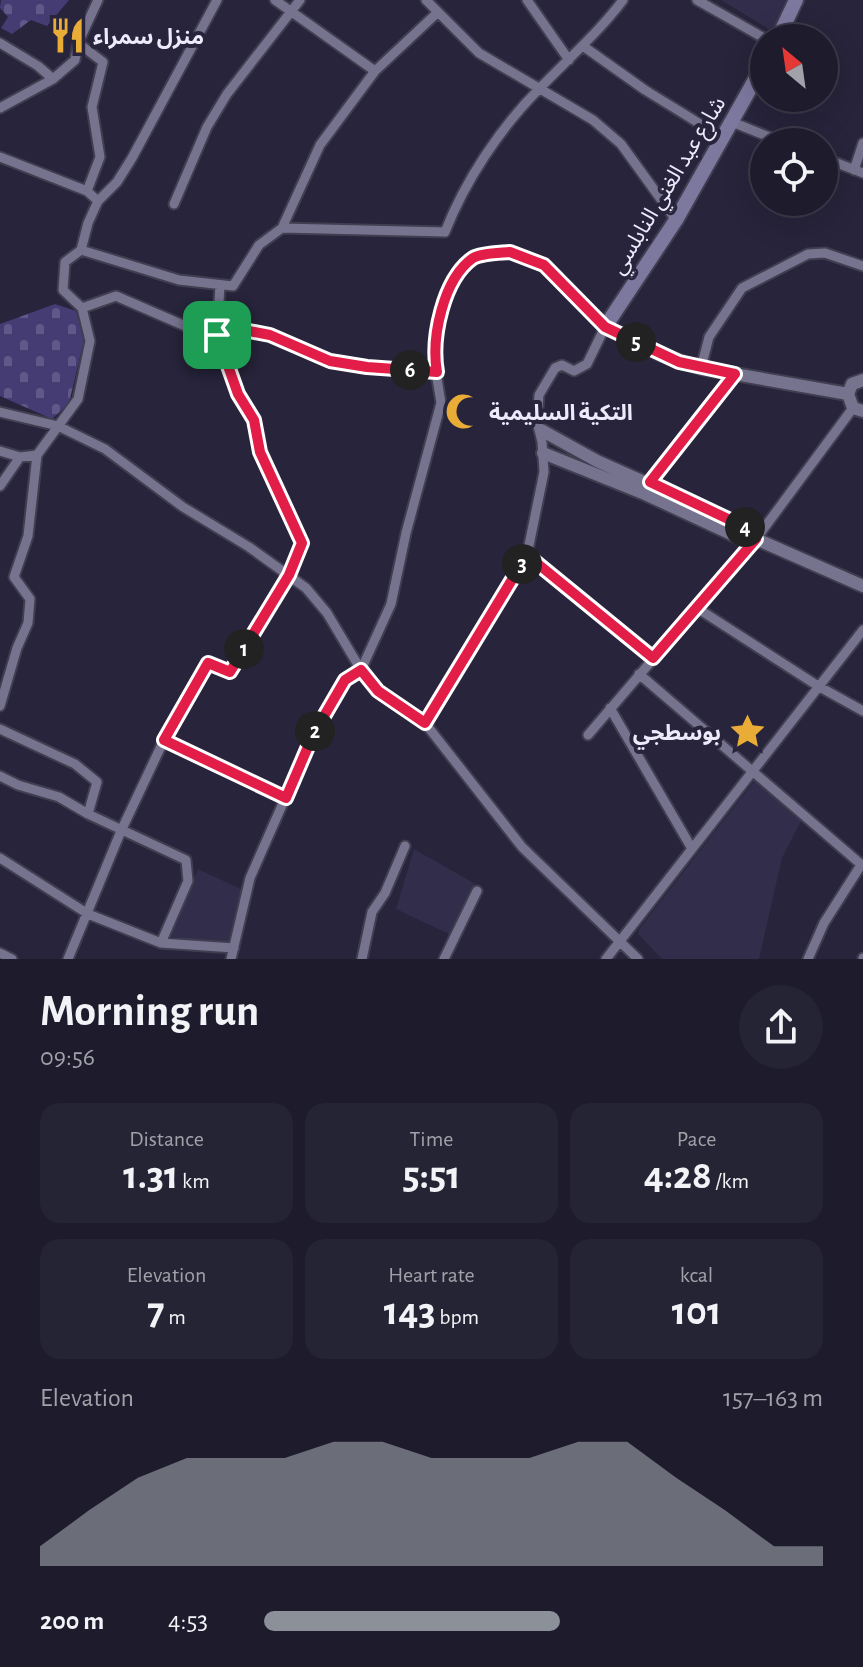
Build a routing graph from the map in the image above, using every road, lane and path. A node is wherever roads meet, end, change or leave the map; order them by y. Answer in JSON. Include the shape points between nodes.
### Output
{"nodes":[{"id":1,"x":98,"y":0,"type":"edge"},
{"id":2,"x":217,"y":0,"type":"edge"},
{"id":3,"x":275,"y":0,"type":"edge"},
{"id":4,"x":300,"y":0,"type":"edge"},
{"id":5,"x":426,"y":0,"type":"edge"},
{"id":6,"x":527,"y":0,"type":"edge"},
{"id":7,"x":623,"y":0,"type":"edge"},
{"id":8,"x":697,"y":0,"type":"edge"},
{"id":9,"x":796,"y":0,"type":"edge"},
{"id":10,"x":292,"y":12,"type":"junction"},
{"id":11,"x":437,"y":13,"type":"junction"},
{"id":12,"x":785,"y":24,"type":"edge"},
{"id":13,"x":750,"y":30,"type":"edge"},
{"id":14,"x":0,"y":43,"type":"edge"},
{"id":15,"x":78,"y":43,"type":"junction"},
{"id":16,"x":583,"y":46,"type":"junction"},
{"id":17,"x":569,"y":60,"type":"junction"},
{"id":18,"x":375,"y":71,"type":"junction"},
{"id":19,"x":53,"y":79,"type":"junction"},
{"id":20,"x":538,"y":89,"type":"junction"},
{"id":21,"x":750,"y":89,"type":"edge"},
{"id":22,"x":0,"y":108,"type":"edge"},
{"id":23,"x":732,"y":122,"type":"junction"},
{"id":24,"x":750,"y":129,"type":"edge"},
{"id":25,"x":723,"y":138,"type":"junction"},
{"id":26,"x":863,"y":143,"type":"edge"},
{"id":27,"x":0,"y":157,"type":"edge"},
{"id":28,"x":838,"y":163,"type":"edge"},
{"id":29,"x":858,"y":171,"type":"edge"},
{"id":30,"x":87,"y":191,"type":"junction"},
{"id":31,"x":98,"y":201,"type":"junction"},
{"id":32,"x":174,"y":204,"type":"dead end"},
{"id":33,"x":676,"y":220,"type":"junction"},
{"id":34,"x":282,"y":228,"type":"junction"},
{"id":35,"x":81,"y":250,"type":"junction"},
{"id":36,"x":863,"y":266,"type":"edge"},
{"id":37,"x":220,"y":285,"type":"junction"},
{"id":38,"x":82,"y":308,"type":"junction"},
{"id":39,"x":605,"y":327,"type":"junction"},
{"id":40,"x":217,"y":335,"type":"junction"},
{"id":41,"x":701,"y":368,"type":"junction"},
{"id":42,"x":437,"y":372,"type":"junction"},
{"id":43,"x":735,"y":374,"type":"junction"},
{"id":44,"x":862,"y":378,"type":"edge"},
{"id":45,"x":848,"y":394,"type":"junction"},
{"id":46,"x":858,"y":410,"type":"edge"},
{"id":47,"x":0,"y":412,"type":"edge"},
{"id":48,"x":58,"y":426,"type":"junction"},
{"id":49,"x":541,"y":430,"type":"junction"},
{"id":50,"x":0,"y":451,"type":"edge"},
{"id":51,"x":543,"y":453,"type":"junction"},
{"id":52,"x":37,"y":455,"type":"junction"},
{"id":53,"x":588,"y":456,"type":"junction"},
{"id":54,"x":20,"y":457,"type":"junction"},
{"id":55,"x":582,"y":470,"type":"junction"},
{"id":56,"x":650,"y":482,"type":"junction"},
{"id":57,"x":0,"y":486,"type":"edge"},
{"id":58,"x":756,"y":539,"type":"junction"},
{"id":59,"x":527,"y":555,"type":"junction"},
{"id":60,"x":289,"y":575,"type":"junction"},
{"id":61,"x":863,"y":586,"type":"edge"},
{"id":62,"x":697,"y":608,"type":"junction"},
{"id":63,"x":863,"y":630,"type":"edge"},
{"id":64,"x":653,"y":658,"type":"junction"},
{"id":65,"x":361,"y":670,"type":"junction"},
{"id":66,"x":639,"y":674,"type":"junction"},
{"id":67,"x":818,"y":686,"type":"junction"},
{"id":68,"x":0,"y":706,"type":"edge"},
{"id":69,"x":610,"y":708,"type":"junction"},
{"id":70,"x":863,"y":711,"type":"edge"},
{"id":71,"x":425,"y":723,"type":"junction"},
{"id":72,"x":0,"y":729,"type":"edge"},
{"id":73,"x":588,"y":735,"type":"dead end"},
{"id":74,"x":164,"y":740,"type":"junction"},
{"id":75,"x":753,"y":772,"type":"junction"},
{"id":76,"x":0,"y":776,"type":"edge"},
{"id":77,"x":286,"y":798,"type":"junction"},
{"id":78,"x":88,"y":814,"type":"junction"},
{"id":79,"x":121,"y":831,"type":"junction"},
{"id":80,"x":405,"y":846,"type":"dead end"},
{"id":81,"x":691,"y":847,"type":"junction"},
{"id":82,"x":0,"y":858,"type":"edge"},
{"id":83,"x":862,"y":866,"type":"edge"},
{"id":84,"x":477,"y":891,"type":"dead end"},
{"id":85,"x":88,"y":914,"type":"junction"},
{"id":86,"x":619,"y":941,"type":"junction"},
{"id":87,"x":161,"y":943,"type":"junction"},
{"id":88,"x":0,"y":953,"type":"edge"},
{"id":89,"x":232,"y":954,"type":"edge"},
{"id":90,"x":12,"y":959,"type":"edge"},
{"id":91,"x":68,"y":959,"type":"edge"},
{"id":92,"x":362,"y":959,"type":"edge"},
{"id":93,"x":444,"y":959,"type":"edge"},
{"id":94,"x":606,"y":959,"type":"edge"},
{"id":95,"x":638,"y":959,"type":"edge"},
{"id":96,"x":808,"y":959,"type":"edge"}],
"edges":[{"from":1,"to":15,"type":"street"},
{"from":2,"to":31,"type":"street","via":[[132,158]]},
{"from":3,"to":10,"type":"street"},
{"from":4,"to":10,"type":"street"},
{"from":5,"to":11,"type":"street"},
{"from":6,"to":17,"type":"street"},
{"from":7,"to":16,"type":"street"},
{"from":8,"to":13,"type":"street"},
{"from":9,"to":12,"type":"main road"},
{"from":10,"to":18,"type":"street"},
{"from":10,"to":32,"type":"street","via":[[227,94]]},
{"from":11,"to":18,"type":"street"},
{"from":11,"to":20,"type":"street","via":[[479,53]]},
{"from":14,"to":19,"type":"street"},
{"from":15,"to":19,"type":"street","via":[[75,60]]},
{"from":15,"to":30,"type":"street","via":[[103,62],[92,107],[100,157]]},
{"from":16,"to":17,"type":"street"},
{"from":16,"to":25,"type":"street"},
{"from":17,"to":20,"type":"street"},
{"from":18,"to":34,"type":"street","via":[[320,145]]},
{"from":19,"to":22,"type":"street"},
{"from":20,"to":33,"type":"street","via":[[593,120],[621,144]]},
{"from":20,"to":34,"type":"street","via":[[488,155],[445,232]]},
{"from":21,"to":23,"type":"main road","name":"شارع عبد الغني النابلسي"},
{"from":23,"to":24,"type":"street"},
{"from":23,"to":25,"type":"main road","name":"شارع عبد الغني النابلسي"},
{"from":25,"to":33,"type":"main road","name":"شارع عبد الغني النابلسي"},
{"from":26,"to":29,"type":"street"},
{"from":27,"to":30,"type":"street"},
{"from":28,"to":29,"type":"street"},
{"from":30,"to":31,"type":"street"},
{"from":31,"to":35,"type":"street"},
{"from":33,"to":39,"type":"main road","name":"شارع عبد الغني النابلسي"},
{"from":34,"to":37,"type":"street","via":[[259,245],[233,286]]},
{"from":35,"to":37,"type":"street","via":[[179,280]]},
{"from":35,"to":38,"type":"street","via":[[65,262],[63,290]]},
{"from":36,"to":41,"type":"street","via":[[825,253],[808,254],[742,288],[709,337]]},
{"from":37,"to":40,"type":"street"},
{"from":38,"to":40,"type":"street","via":[[116,296]]},
{"from":38,"to":48,"type":"street","via":[[90,341],[78,399]]},
{"from":39,"to":41,"type":"street"},
{"from":39,"to":42,"type":"street","via":[[544,265],[510,252],[475,257],[443,301]]},
{"from":39,"to":49,"type":"street","via":[[587,364],[574,371],[562,365],[550,375],[539,395]]},
{"from":40,"to":42,"type":"street","via":[[244,330],[270,335],[330,361]]},
{"from":40,"to":60,"type":"street","via":[[238,394],[254,420],[260,452],[302,543]]},
{"from":41,"to":43,"type":"street"},
{"from":42,"to":65,"type":"street","via":[[441,403],[391,604]]},
{"from":43,"to":45,"type":"street"},
{"from":43,"to":56,"type":"street"},
{"from":44,"to":45,"type":"street"},
{"from":45,"to":46,"type":"street"},
{"from":46,"to":58,"type":"street"},
{"from":47,"to":48,"type":"street"},
{"from":48,"to":52,"type":"street"},
{"from":48,"to":60,"type":"street","via":[[105,449]]},
{"from":49,"to":51,"type":"street"},
{"from":49,"to":53,"type":"street"},
{"from":50,"to":54,"type":"street"},
{"from":51,"to":55,"type":"street"},
{"from":51,"to":59,"type":"street","via":[[542,489]]},
{"from":52,"to":54,"type":"street"},
{"from":52,"to":68,"type":"street","via":[[28,536],[14,577],[30,599],[28,623]]},
{"from":53,"to":55,"type":"street"},
{"from":53,"to":56,"type":"street"},
{"from":54,"to":57,"type":"street"},
{"from":55,"to":58,"type":"street","via":[[740,538]]},
{"from":56,"to":58,"type":"street","via":[[747,528]]},
{"from":58,"to":61,"type":"street"},
{"from":58,"to":62,"type":"street"},
{"from":59,"to":64,"type":"street"},
{"from":59,"to":71,"type":"street"},
{"from":60,"to":65,"type":"street","via":[[327,613]]},
{"from":60,"to":74,"type":"street","via":[[230,672],[208,663]]},
{"from":62,"to":64,"type":"street"},
{"from":62,"to":67,"type":"street"},
{"from":63,"to":67,"type":"street"},
{"from":64,"to":66,"type":"street"},
{"from":65,"to":71,"type":"street","via":[[378,691]]},
{"from":65,"to":77,"type":"street","via":[[345,680],[313,735]]},
{"from":66,"to":69,"type":"street"},
{"from":66,"to":75,"type":"street"},
{"from":67,"to":70,"type":"street"},
{"from":67,"to":75,"type":"street"},
{"from":69,"to":73,"type":"street"},
{"from":69,"to":81,"type":"street"},
{"from":71,"to":86,"type":"street","via":[[522,847]]},
{"from":72,"to":78,"type":"street","via":[[75,764],[97,782]]},
{"from":74,"to":77,"type":"street"},
{"from":74,"to":79,"type":"street"},
{"from":75,"to":81,"type":"street"},
{"from":75,"to":83,"type":"street"},
{"from":76,"to":78,"type":"street","via":[[59,797]]},
{"from":77,"to":89,"type":"street","via":[[250,878]]},
{"from":78,"to":79,"type":"street"},
{"from":79,"to":85,"type":"street"},
{"from":79,"to":87,"type":"street","via":[[186,860],[188,881]]},
{"from":80,"to":92,"type":"street","via":[[372,912]]},
{"from":81,"to":86,"type":"street"},
{"from":82,"to":85,"type":"street"},
{"from":83,"to":96,"type":"street","via":[[824,923]]},
{"from":84,"to":93,"type":"street"},
{"from":85,"to":87,"type":"street"},
{"from":85,"to":91,"type":"street"},
{"from":86,"to":94,"type":"street"},
{"from":86,"to":95,"type":"street"},
{"from":87,"to":89,"type":"street"},
{"from":88,"to":90,"type":"street"}]}
